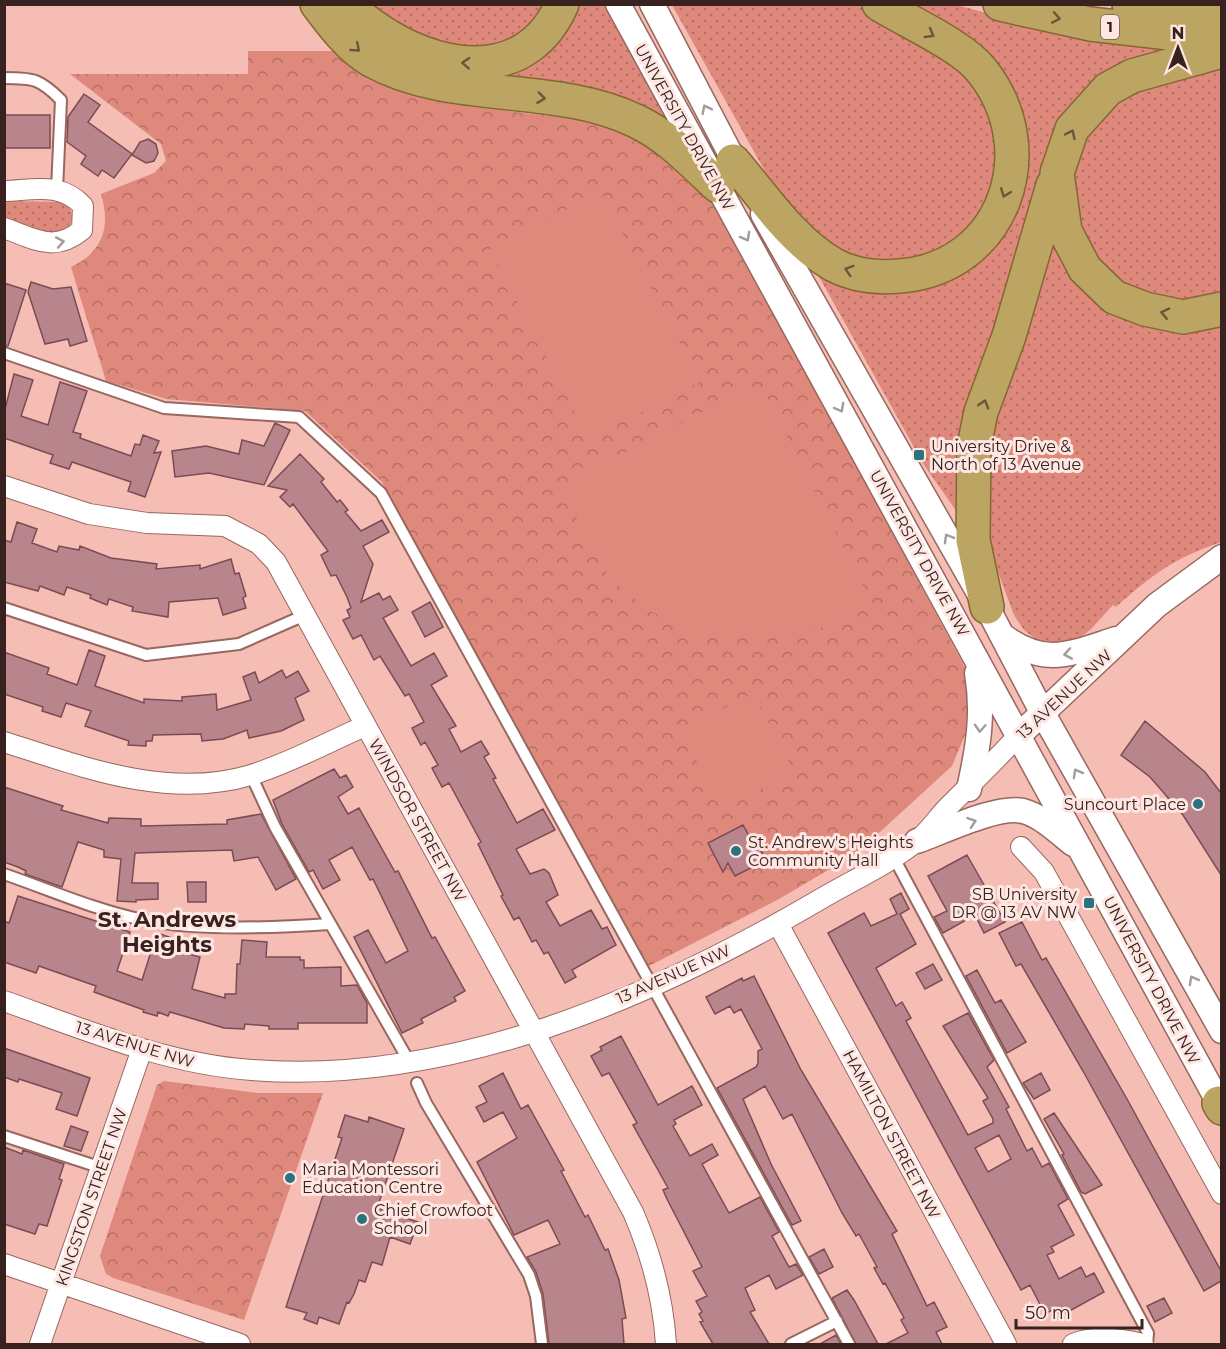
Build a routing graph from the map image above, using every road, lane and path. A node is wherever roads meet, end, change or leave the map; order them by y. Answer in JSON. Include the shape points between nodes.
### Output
{"nodes":[{"id":1,"x":317,"y":4,"type":"edge"},
{"id":2,"x":349,"y":4,"type":"edge"},
{"id":3,"x":562,"y":4,"type":"edge"},
{"id":4,"x":618,"y":4,"type":"edge"},
{"id":5,"x":652,"y":4,"type":"edge"},
{"id":6,"x":879,"y":4,"type":"edge"},
{"id":7,"x":1000,"y":4,"type":"edge"},
{"id":8,"x":1129,"y":4,"type":"edge"},
{"id":9,"x":1221,"y":13,"type":"edge"},
{"id":10,"x":1221,"y":39,"type":"edge"},
{"id":11,"x":1221,"y":51,"type":"edge"},
{"id":12,"x":4,"y":78,"type":"edge"},
{"id":13,"x":1057,"y":172,"type":"junction"},
{"id":14,"x":725,"y":174,"type":"junction"},
{"id":15,"x":57,"y":190,"type":"junction"},
{"id":16,"x":4,"y":191,"type":"edge"},
{"id":17,"x":4,"y":228,"type":"edge"},
{"id":18,"x":1221,"y":309,"type":"edge"},
{"id":19,"x":4,"y":353,"type":"edge"},
{"id":20,"x":4,"y":486,"type":"edge"},
{"id":21,"x":1221,"y":557,"type":"edge"},
{"id":22,"x":987,"y":607,"type":"junction"},
{"id":23,"x":4,"y":608,"type":"edge"},
{"id":24,"x":305,"y":615,"type":"junction"},
{"id":25,"x":1002,"y":636,"type":"junction"},
{"id":26,"x":1124,"y":637,"type":"junction"},
{"id":27,"x":973,"y":650,"type":"junction"},
{"id":28,"x":1042,"y":712,"type":"junction"},
{"id":29,"x":365,"y":726,"type":"junction"},
{"id":30,"x":1017,"y":737,"type":"junction"},
{"id":31,"x":4,"y":742,"type":"edge"},
{"id":32,"x":251,"y":775,"type":"junction"},
{"id":33,"x":969,"y":789,"type":"junction"},
{"id":34,"x":917,"y":841,"type":"junction"},
{"id":35,"x":1021,"y":847,"type":"dead end"},
{"id":36,"x":1082,"y":851,"type":"junction"},
{"id":37,"x":893,"y":856,"type":"junction"},
{"id":38,"x":4,"y":874,"type":"edge"},
{"id":39,"x":330,"y":924,"type":"junction"},
{"id":40,"x":778,"y":924,"type":"junction"},
{"id":41,"x":652,"y":986,"type":"junction"},
{"id":42,"x":4,"y":1001,"type":"edge"},
{"id":43,"x":536,"y":1031,"type":"junction"},
{"id":44,"x":1221,"y":1031,"type":"edge"},
{"id":45,"x":142,"y":1049,"type":"junction"},
{"id":46,"x":410,"y":1062,"type":"junction"},
{"id":47,"x":417,"y":1083,"type":"dead end"},
{"id":48,"x":1220,"y":1106,"type":"edge"},
{"id":49,"x":4,"y":1136,"type":"edge"},
{"id":50,"x":102,"y":1168,"type":"junction"},
{"id":51,"x":1221,"y":1194,"type":"edge"},
{"id":52,"x":4,"y":1264,"type":"edge"},
{"id":53,"x":61,"y":1283,"type":"junction"},
{"id":54,"x":837,"y":1321,"type":"junction"},
{"id":55,"x":40,"y":1344,"type":"edge"},
{"id":56,"x":240,"y":1344,"type":"edge"},
{"id":57,"x":542,"y":1344,"type":"edge"},
{"id":58,"x":666,"y":1344,"type":"edge"},
{"id":59,"x":790,"y":1344,"type":"edge"},
{"id":60,"x":849,"y":1344,"type":"edge"},
{"id":61,"x":1006,"y":1344,"type":"edge"},
{"id":62,"x":1073,"y":1344,"type":"edge"},
{"id":63,"x":1145,"y":1344,"type":"edge"}],
"edges":[{"from":1,"to":14,"type":"highway","one_way":true,"via":[[337,31],[369,59],[439,84],[580,103],[635,120]]},
{"from":3,"to":2,"type":"highway","one_way":true,"via":[[556,19],[537,41],[518,54],[494,62],[463,64],[402,44],[375,28]]},
{"from":4,"to":14,"type":"street","name":"UNIVERSITY DRIVE NW"},
{"from":14,"to":5,"type":"street","name":"UNIVERSITY DRIVE NW","one_way":true},
{"from":6,"to":14,"type":"highway","one_way":true,"via":[[981,69],[1007,113],[1012,130],[1012,166],[1008,189],[988,231],[934,270],[874,278],[836,266],[807,246]]},
{"from":7,"to":10,"type":"highway","number":"1","one_way":true,"via":[[1090,24]]},
{"from":8,"to":9,"type":"highway","number":"1"},
{"from":13,"to":11,"type":"highway","one_way":true,"via":[[1072,129],[1108,89],[1132,76]]},
{"from":12,"to":15,"type":"lane","via":[[44,82],[61,100]]},
{"from":18,"to":13,"type":"highway","one_way":true,"via":[[1183,318],[1114,297],[1085,269],[1065,231]]},
{"from":22,"to":13,"type":"highway","one_way":true,"via":[[973,540],[974,446],[981,412],[1009,336]]},
{"from":22,"to":14,"type":"street","name":"UNIVERSITY DRIVE NW","one_way":true},
{"from":14,"to":27,"type":"street","name":"UNIVERSITY DRIVE NW","one_way":true},
{"from":15,"to":16,"type":"street"},
{"from":17,"to":15,"type":"street","one_way":true,"via":[[50,244],[69,241],[82,230],[83,206],[72,195]]},
{"from":19,"to":41,"type":"lane","via":[[164,408],[299,417],[381,493]]},
{"from":20,"to":24,"type":"street","name":"WINDSOR STREET NW","via":[[89,514],[147,523],[212,524],[237,530],[268,552]]},
{"from":21,"to":26,"type":"street","name":"13 AVENUE NW","via":[[1157,605]]},
{"from":22,"to":25,"type":"street","name":"UNIVERSITY DRIVE NW"},
{"from":23,"to":24,"type":"lane","via":[[146,655],[239,644]]},
{"from":24,"to":29,"type":"street","name":"WINDSOR STREET NW"},
{"from":26,"to":25,"type":"street","one_way":true,"via":[[1071,654],[1044,656],[1017,647]]},
{"from":25,"to":28,"type":"street","name":"UNIVERSITY DRIVE NW"},
{"from":26,"to":28,"type":"street","name":"13 AVENUE NW"},
{"from":27,"to":30,"type":"street","name":"UNIVERSITY DRIVE NW"},
{"from":27,"to":33,"type":"street","one_way":true,"via":[[982,703]]},
{"from":28,"to":30,"type":"street","name":"13 AVENUE NW"},
{"from":44,"to":28,"type":"street","name":"UNIVERSITY DRIVE NW","one_way":true},
{"from":29,"to":32,"type":"street"},
{"from":29,"to":43,"type":"street","name":"WINDSOR STREET NW"},
{"from":30,"to":33,"type":"street","name":"13 AVENUE NW"},
{"from":30,"to":36,"type":"street","name":"UNIVERSITY DRIVE NW"},
{"from":31,"to":32,"type":"street","via":[[115,777],[194,782]]},
{"from":32,"to":39,"type":"lane","via":[[275,827]]},
{"from":33,"to":34,"type":"street","name":"13 AVENUE NW"},
{"from":34,"to":36,"type":"street","one_way":true,"via":[[1004,811],[1022,811],[1035,816]]},
{"from":34,"to":37,"type":"street","name":"13 AVENUE NW"},
{"from":35,"to":51,"type":"street","via":[[1044,872]]},
{"from":36,"to":48,"type":"street","name":"UNIVERSITY DRIVE NW"},
{"from":37,"to":40,"type":"street","name":"13 AVENUE NW"},
{"from":37,"to":63,"type":"lane","via":[[1148,1333]]},
{"from":38,"to":39,"type":"lane","via":[[100,909],[145,920],[230,927]]},
{"from":39,"to":46,"type":"lane"},
{"from":40,"to":41,"type":"street","name":"13 AVENUE NW"},
{"from":40,"to":61,"type":"street","name":"HAMILTON STREET NW"},
{"from":41,"to":43,"type":"street","name":"13 AVENUE NW"},
{"from":41,"to":54,"type":"lane"},
{"from":42,"to":45,"type":"street","name":"13 AVENUE NW"},
{"from":43,"to":46,"type":"street","name":"13 AVENUE NW","via":[[477,1049]]},
{"from":43,"to":58,"type":"street","name":"WINDSOR STREET NW","via":[[633,1212],[649,1250],[659,1282]]},
{"from":45,"to":46,"type":"street","name":"13 AVENUE NW","via":[[199,1064],[252,1070],[336,1070]]},
{"from":45,"to":50,"type":"street","name":"KINGSTON STREET NW"},
{"from":47,"to":57,"type":"lane","via":[[529,1275]]},
{"from":49,"to":50,"type":"lane"},
{"from":50,"to":53,"type":"street","name":"KINGSTON STREET NW"},
{"from":52,"to":53,"type":"street"},
{"from":53,"to":55,"type":"street","name":"KINGSTON STREET NW"},
{"from":53,"to":56,"type":"street"},
{"from":54,"to":59,"type":"lane"},
{"from":54,"to":60,"type":"lane"},
{"from":62,"to":63,"type":"street","via":[[1114,1339]]}]}
